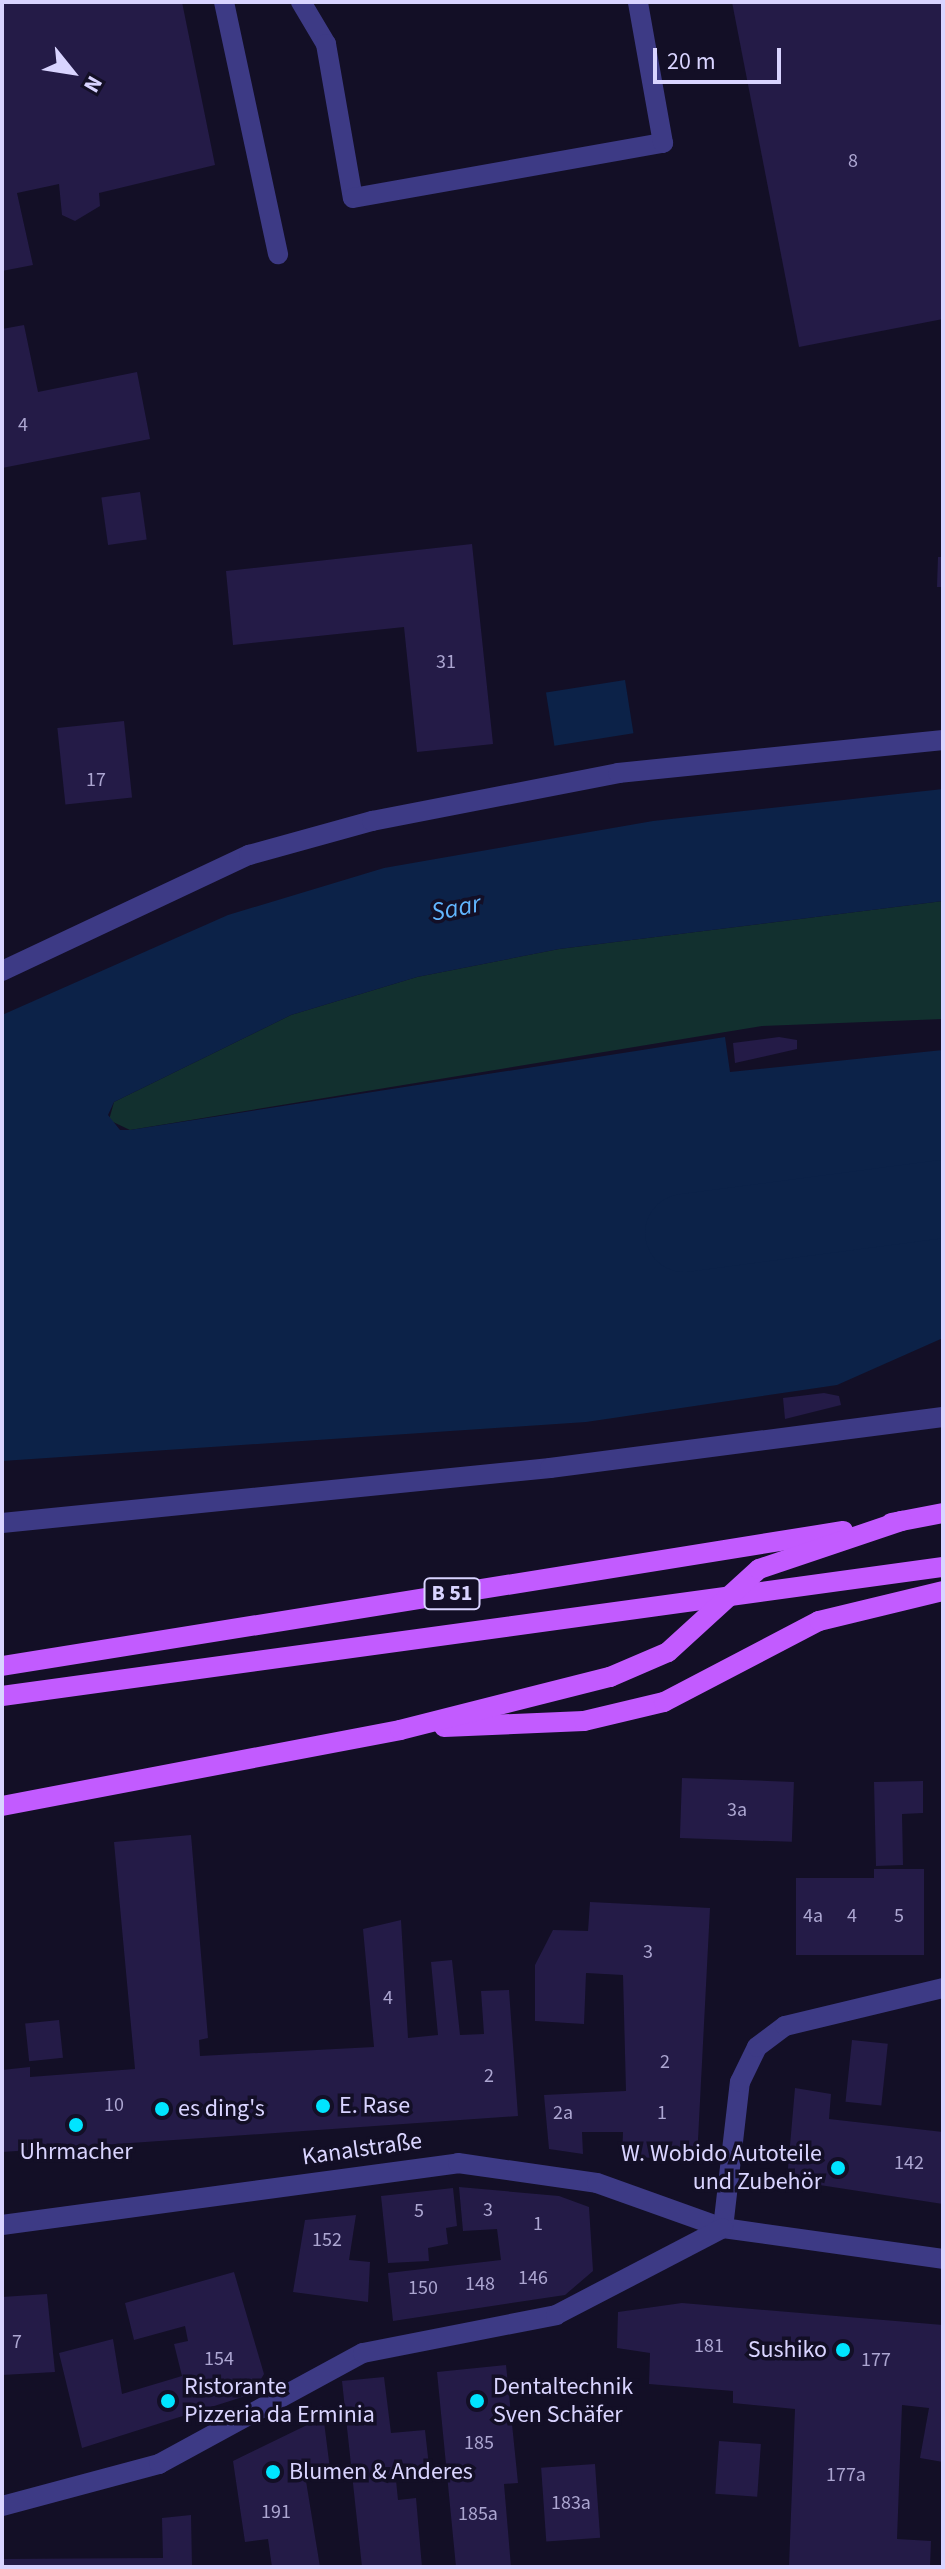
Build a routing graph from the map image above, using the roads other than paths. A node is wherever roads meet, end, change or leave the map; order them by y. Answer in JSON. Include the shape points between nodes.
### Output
{"nodes":[{"id":1,"x":224,"y":2,"type":"edge"},
{"id":2,"x":301,"y":2,"type":"edge"},
{"id":3,"x":638,"y":2,"type":"edge"},
{"id":4,"x":278,"y":254,"type":"dead end"},
{"id":5,"x":943,"y":740,"type":"edge"},
{"id":6,"x":2,"y":971,"type":"edge"},
{"id":7,"x":943,"y":1417,"type":"edge"},
{"id":8,"x":943,"y":1513,"type":"edge"},
{"id":9,"x":902,"y":1521,"type":"junction"},
{"id":10,"x":2,"y":1523,"type":"edge"},
{"id":11,"x":943,"y":1567,"type":"edge"},
{"id":12,"x":943,"y":1591,"type":"edge"},
{"id":13,"x":735,"y":1592,"type":"junction"},
{"id":14,"x":2,"y":1666,"type":"edge"},
{"id":15,"x":2,"y":1696,"type":"edge"},
{"id":16,"x":400,"y":1730,"type":"junction"},
{"id":17,"x":2,"y":1806,"type":"edge"},
{"id":18,"x":943,"y":1988,"type":"edge"},
{"id":19,"x":2,"y":2225,"type":"edge"},
{"id":20,"x":723,"y":2228,"type":"junction"},
{"id":21,"x":943,"y":2259,"type":"edge"},
{"id":22,"x":2,"y":2506,"type":"edge"}],
"edges":[{"from":1,"to":4,"type":"street"},
{"from":2,"to":3,"type":"street","via":[[326,44],[353,198],[663,143]]},
{"from":5,"to":6,"type":"street","via":[[591,777],[372,821],[236,861]]},
{"from":7,"to":10,"type":"street","via":[[565,1467]]},
{"from":8,"to":9,"type":"main road","number":"B 51"},
{"from":9,"to":13,"type":"main road","via":[[759,1569]]},
{"from":9,"to":14,"type":"main road","number":"B 51"},
{"from":11,"to":13,"type":"main road","number":"B 51"},
{"from":12,"to":16,"type":"main road","via":[[819,1621],[664,1702],[584,1721]]},
{"from":13,"to":15,"type":"main road","number":"B 51"},
{"from":13,"to":16,"type":"main road","via":[[668,1652],[610,1677]]},
{"from":16,"to":17,"type":"main road"},
{"from":18,"to":20,"type":"street","via":[[785,2026],[757,2047],[740,2082]]},
{"from":19,"to":20,"type":"street","name":"Kanalstraße","via":[[458,2163],[597,2183]]},
{"from":20,"to":21,"type":"street","name":"Kanalstraße"},
{"from":20,"to":22,"type":"street","via":[[556,2315],[363,2353],[159,2464]]}]}
